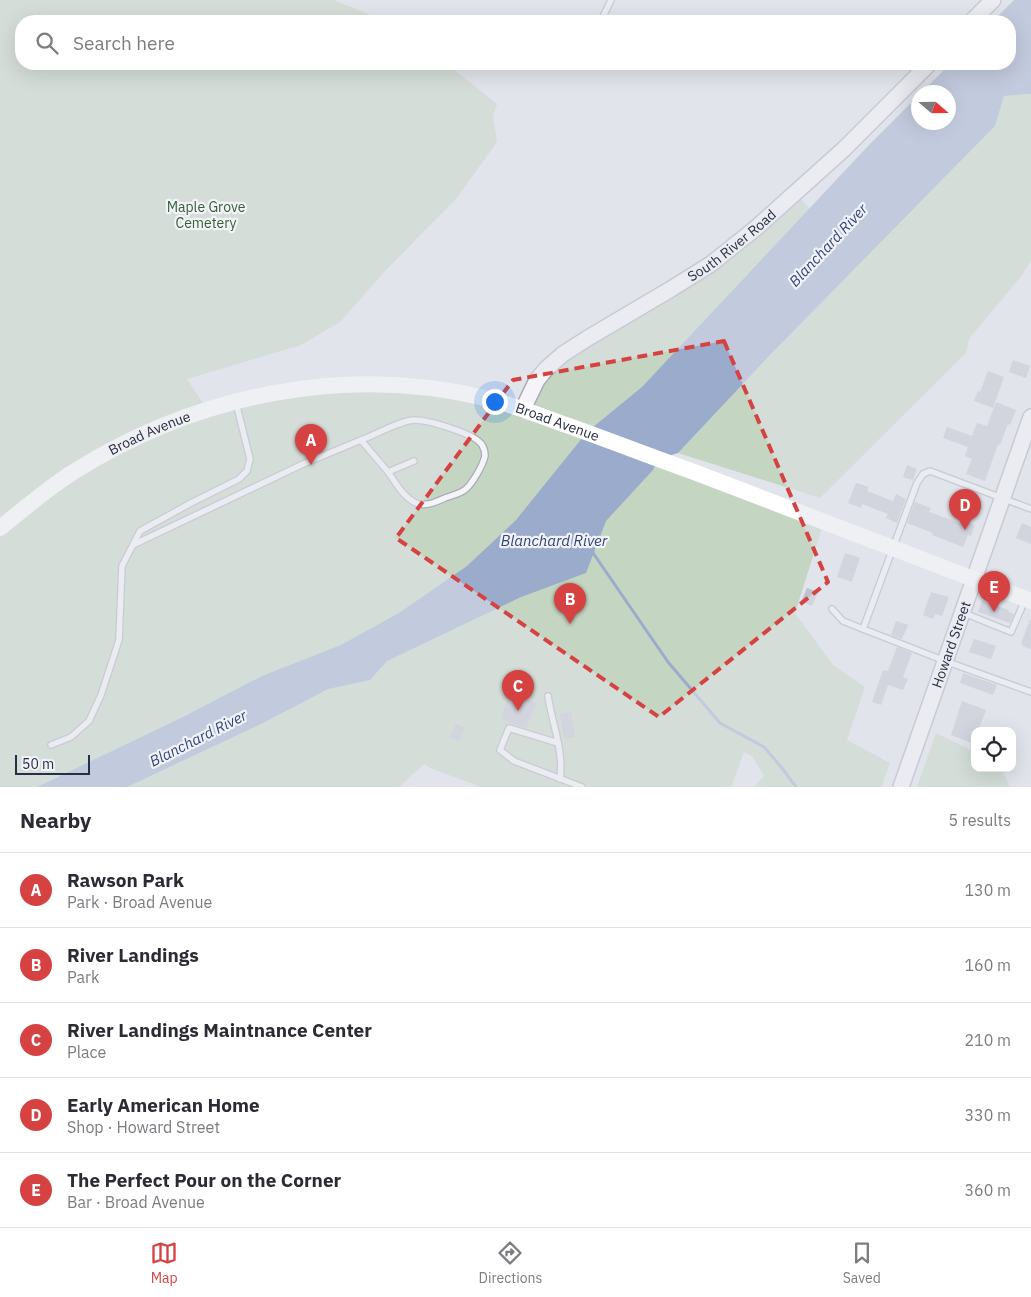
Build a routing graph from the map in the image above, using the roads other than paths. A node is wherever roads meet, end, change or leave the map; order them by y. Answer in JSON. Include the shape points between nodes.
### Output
{"nodes":[{"id":1,"x":611,"y":0,"type":"edge"},
{"id":2,"x":993,"y":0,"type":"edge"},
{"id":3,"x":604,"y":15,"type":"edge"},
{"id":4,"x":978,"y":15,"type":"edge"},
{"id":5,"x":923,"y":70,"type":"edge"},
{"id":6,"x":235,"y":401,"type":"junction"},
{"id":7,"x":523,"y":409,"type":"junction"},
{"id":8,"x":1031,"y":417,"type":"edge"},
{"id":9,"x":361,"y":440,"type":"junction"},
{"id":10,"x":414,"y":461,"type":"dead end"},
{"id":11,"x":388,"y":472,"type":"junction"},
{"id":12,"x":1002,"y":498,"type":"junction"},
{"id":13,"x":1031,"y":509,"type":"edge"},
{"id":14,"x":0,"y":528,"type":"edge"},
{"id":15,"x":133,"y":545,"type":"junction"},
{"id":16,"x":894,"y":548,"type":"junction"},
{"id":17,"x":974,"y":579,"type":"junction"},
{"id":18,"x":1028,"y":599,"type":"edge"},
{"id":19,"x":832,"y":609,"type":"dead end"},
{"id":20,"x":962,"y":612,"type":"junction"},
{"id":21,"x":863,"y":629,"type":"junction"},
{"id":22,"x":944,"y":661,"type":"junction"},
{"id":23,"x":1031,"y":692,"type":"edge"},
{"id":24,"x":548,"y":696,"type":"dead end"},
{"id":25,"x":558,"y":743,"type":"junction"},
{"id":26,"x":50,"y":745,"type":"dead end"},
{"id":27,"x":560,"y":779,"type":"junction"},
{"id":28,"x":582,"y":787,"type":"edge"},
{"id":29,"x":901,"y":787,"type":"edge"}],
"edges":[{"from":1,"to":3,"type":"lane"},
{"from":2,"to":4,"type":"street"},
{"from":5,"to":7,"type":"street","name":"South River Road","via":[[844,149],[718,258],[563,354],[537,380]]},
{"from":6,"to":7,"type":"main road","name":"Broad Avenue","via":[[316,387],[375,384],[456,392]]},
{"from":6,"to":14,"type":"main road","name":"Broad Avenue","via":[[169,423],[124,444],[75,471]]},
{"from":6,"to":15,"type":"lane","via":[[250,459],[247,471],[239,479],[140,531]]},
{"from":7,"to":16,"type":"main road","name":"Broad Avenue"},
{"from":8,"to":12,"type":"street","name":"Howard Street"},
{"from":9,"to":11,"type":"lane"},
{"from":9,"to":11,"type":"lane","via":[[415,420],[472,437],[484,446],[485,456],[465,491],[432,504],[419,505],[405,496]]},
{"from":9,"to":15,"type":"lane"},
{"from":10,"to":11,"type":"lane"},
{"from":12,"to":13,"type":"lane"},
{"from":12,"to":16,"type":"lane","via":[[930,472],[923,474]]},
{"from":12,"to":17,"type":"street","name":"Howard Street"},
{"from":15,"to":26,"type":"lane","via":[[122,566],[119,640],[101,695],[89,721],[71,737]]},
{"from":16,"to":17,"type":"main road","name":"Broad Avenue"},
{"from":16,"to":21,"type":"lane"},
{"from":17,"to":18,"type":"main road","name":"Broad Avenue"},
{"from":17,"to":20,"type":"street","name":"Howard Street"},
{"from":18,"to":20,"type":"lane","via":[[1011,632]]},
{"from":19,"to":21,"type":"lane","via":[[843,621]]},
{"from":20,"to":22,"type":"street","name":"Howard Street"},
{"from":21,"to":22,"type":"lane"},
{"from":22,"to":23,"type":"lane"},
{"from":22,"to":29,"type":"street","name":"Howard Street"},
{"from":24,"to":25,"type":"lane"},
{"from":25,"to":27,"type":"lane","via":[[562,769]]},
{"from":25,"to":27,"type":"lane","via":[[509,728],[500,750],[514,761]]},
{"from":27,"to":28,"type":"lane"}]}
